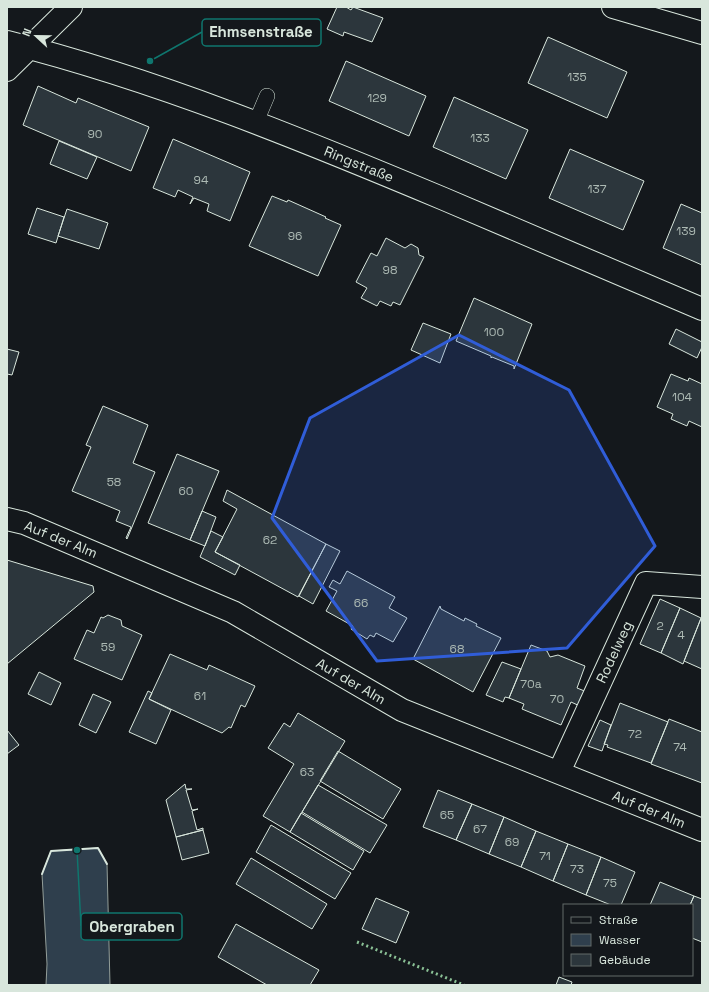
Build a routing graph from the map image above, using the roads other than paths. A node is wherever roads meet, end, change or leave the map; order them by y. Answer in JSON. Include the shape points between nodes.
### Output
{"nodes":[{"id":1,"x":71,"y":7,"type":"edge"},
{"id":2,"x":613,"y":7,"type":"edge"},
{"id":3,"x":702,"y":33,"type":"edge"},
{"id":4,"x":7,"y":42,"type":"edge"},
{"id":5,"x":29,"y":48,"type":"junction"},
{"id":6,"x":7,"y":70,"type":"edge"},
{"id":7,"x":267,"y":96,"type":"dead end"},
{"id":8,"x":256,"y":122,"type":"junction"},
{"id":9,"x":702,"y":309,"type":"edge"},
{"id":10,"x":7,"y":520,"type":"edge"},
{"id":11,"x":702,"y":587,"type":"edge"},
{"id":12,"x":559,"y":772,"type":"junction"},
{"id":13,"x":702,"y":830,"type":"edge"}],
"edges":[{"from":1,"to":5,"type":"street"},
{"from":2,"to":3,"type":"street"},
{"from":4,"to":5,"type":"street","name":"Ringstraße"},
{"from":5,"to":6,"type":"street"},
{"from":5,"to":8,"type":"street","name":"Ringstraße"},
{"from":7,"to":8,"type":"lane"},
{"from":8,"to":9,"type":"street","name":"Ringstraße"},
{"from":10,"to":12,"type":"street","name":"Auf der Alm","via":[[24,522],[233,612],[402,710]]},
{"from":11,"to":12,"type":"street","name":"Rodelweg","via":[[646,583]]},
{"from":12,"to":13,"type":"street","name":"Auf der Alm"}]}
